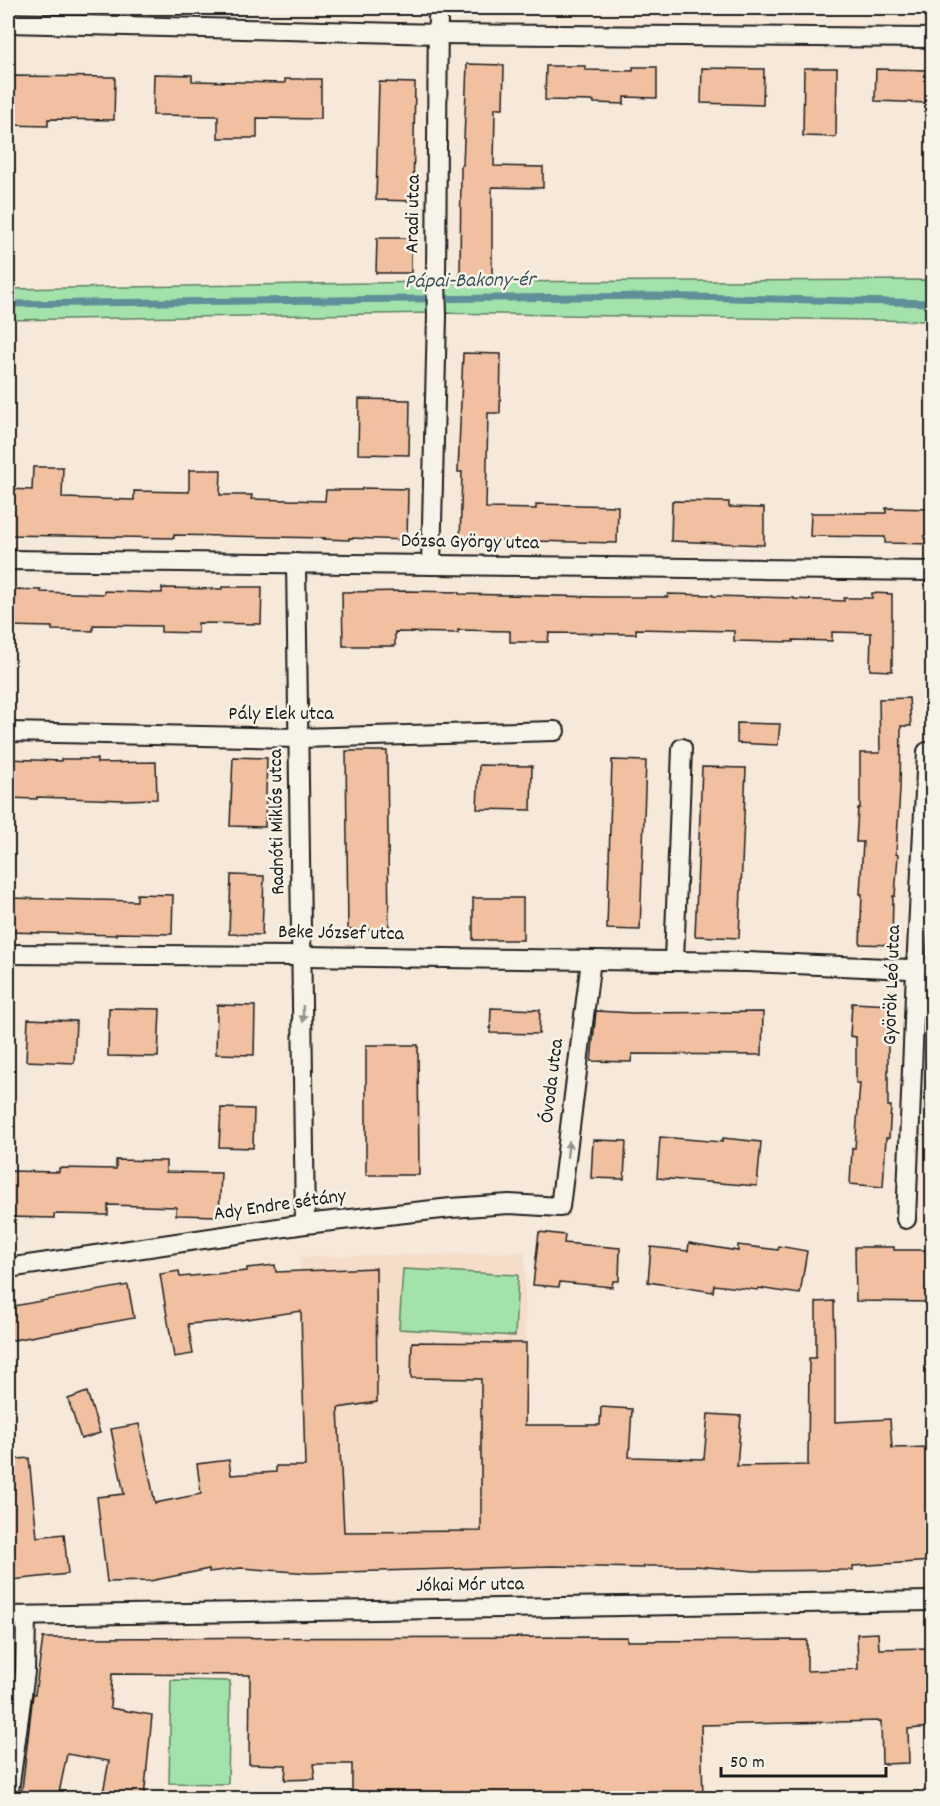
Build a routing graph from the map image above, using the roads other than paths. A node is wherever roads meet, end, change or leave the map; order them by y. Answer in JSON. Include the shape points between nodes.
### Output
{"nodes":[{"id":1,"x":438,"y":8,"type":"edge"},
{"id":2,"x":8,"y":23,"type":"edge"},
{"id":3,"x":438,"y":34,"type":"junction"},
{"id":4,"x":933,"y":38,"type":"edge"},
{"id":5,"x":8,"y":560,"type":"edge"},
{"id":6,"x":296,"y":563,"type":"junction"},
{"id":7,"x":431,"y":565,"type":"junction"},
{"id":8,"x":933,"y":571,"type":"edge"},
{"id":9,"x":555,"y":731,"type":"dead end"},
{"id":10,"x":8,"y":732,"type":"edge"},
{"id":11,"x":299,"y":738,"type":"junction"},
{"id":12,"x":682,"y":748,"type":"dead end"},
{"id":13,"x":927,"y":752,"type":"dead end"},
{"id":14,"x":8,"y":954,"type":"edge"},
{"id":15,"x":302,"y":956,"type":"junction"},
{"id":16,"x":591,"y":960,"type":"junction"},
{"id":17,"x":674,"y":961,"type":"junction"},
{"id":18,"x":924,"y":970,"type":"edge"},
{"id":19,"x":560,"y":1207,"type":"joint"},
{"id":20,"x":906,"y":1219,"type":"dead end"},
{"id":21,"x":305,"y":1224,"type":"junction"},
{"id":22,"x":8,"y":1268,"type":"edge"},
{"id":23,"x":933,"y":1601,"type":"edge"},
{"id":24,"x":8,"y":1616,"type":"edge"},
{"id":25,"x":26,"y":1616,"type":"junction"},
{"id":26,"x":8,"y":1798,"type":"edge"}],
"edges":[{"from":1,"to":3,"type":"street","name":"Aradi utca"},
{"from":2,"to":3,"type":"street"},
{"from":3,"to":4,"type":"street"},
{"from":3,"to":7,"type":"street","name":"Aradi utca"},
{"from":5,"to":6,"type":"street","name":"Dózsa György utca"},
{"from":6,"to":7,"type":"street","name":"Dózsa György utca"},
{"from":6,"to":11,"type":"street","name":"Radnóti Miklós utca"},
{"from":7,"to":8,"type":"street","name":"Dózsa György utca"},
{"from":9,"to":11,"type":"street","name":"Pály Elek utca"},
{"from":10,"to":11,"type":"street","name":"Pály Elek utca"},
{"from":11,"to":15,"type":"street","name":"Radnóti Miklós utca"},
{"from":12,"to":17,"type":"street"},
{"from":13,"to":18,"type":"street","name":"Györök Leó utca"},
{"from":14,"to":15,"type":"street","name":"Beke József utca"},
{"from":15,"to":16,"type":"street","name":"Beke József utca"},
{"from":15,"to":21,"type":"street","name":"Radnóti Miklós utca","one_way":true},
{"from":16,"to":17,"type":"street","name":"Beke József utca"},
{"from":19,"to":16,"type":"street","name":"Óvoda utca","one_way":true},
{"from":17,"to":18,"type":"street","name":"Beke József utca"},
{"from":18,"to":20,"type":"street","name":"Györök Leó utca"},
{"from":19,"to":21,"type":"street","name":"Ady Endre sétány","via":[[509,1204]]},
{"from":21,"to":22,"type":"street","name":"Ady Endre sétány"},
{"from":23,"to":25,"type":"street","name":"Jókai Mór utca"},
{"from":24,"to":25,"type":"street","name":"Jókai Mór utca"},
{"from":25,"to":26,"type":"street","via":[[25,1672]]}]}
